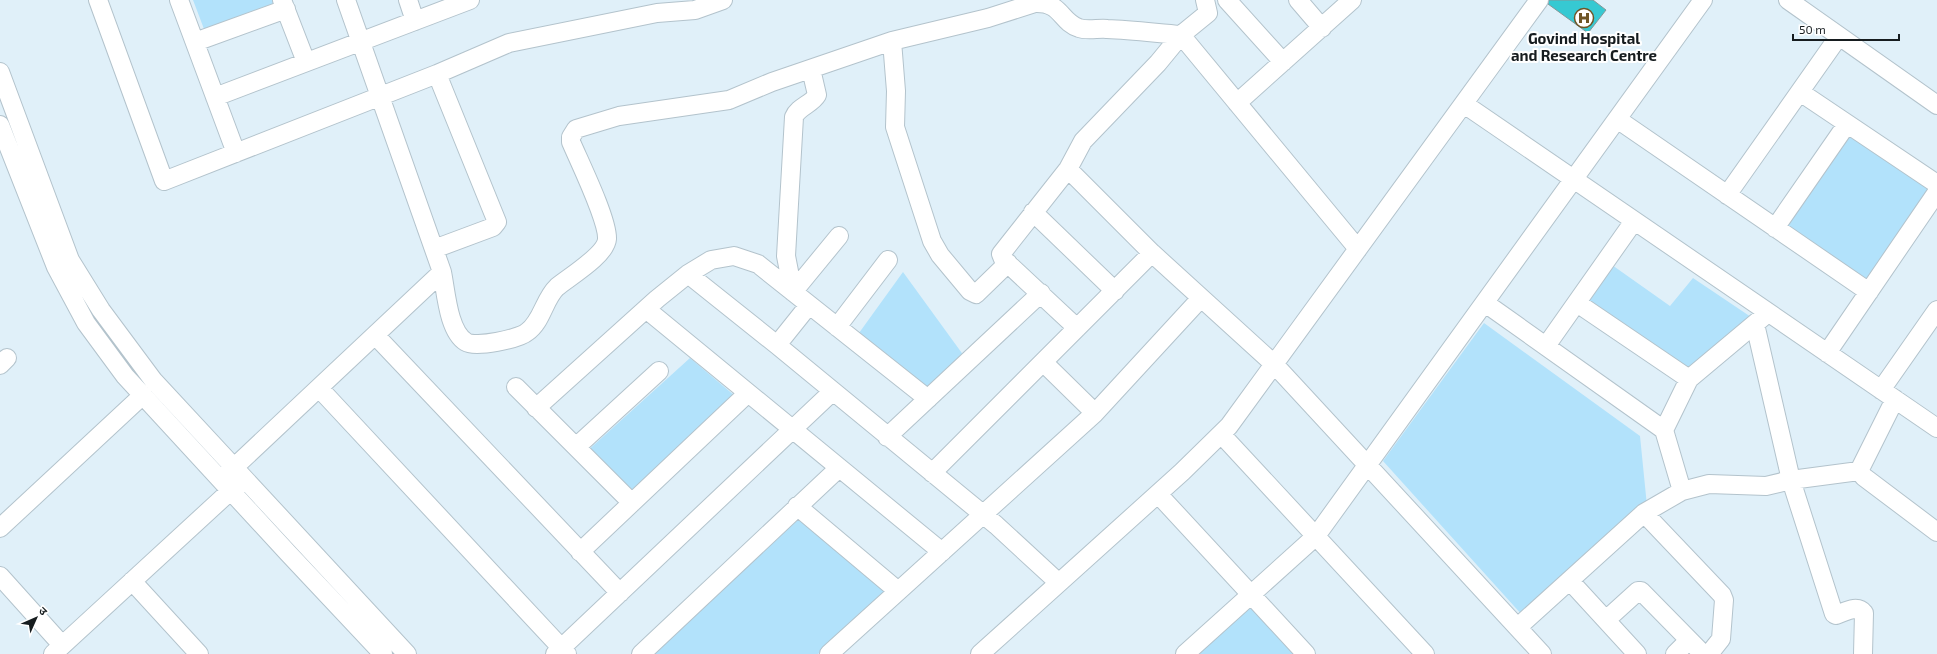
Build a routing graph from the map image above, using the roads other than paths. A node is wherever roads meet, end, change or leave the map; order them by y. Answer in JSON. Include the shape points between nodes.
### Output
{"nodes":[{"id":1,"x":98,"y":0,"type":"edge"},
{"id":2,"x":179,"y":0,"type":"edge"},
{"id":3,"x":346,"y":0,"type":"edge"},
{"id":4,"x":408,"y":0,"type":"edge"},
{"id":5,"x":470,"y":0,"type":"edge"},
{"id":6,"x":723,"y":0,"type":"edge"},
{"id":7,"x":1205,"y":0,"type":"edge"},
{"id":8,"x":1227,"y":0,"type":"edge"},
{"id":9,"x":1298,"y":0,"type":"edge"},
{"id":10,"x":1352,"y":0,"type":"edge"},
{"id":11,"x":1539,"y":0,"type":"edge"},
{"id":12,"x":1703,"y":0,"type":"edge"},
{"id":13,"x":1788,"y":0,"type":"edge"},
{"id":14,"x":284,"y":4,"type":"edge"},
{"id":15,"x":415,"y":21,"type":"junction"},
{"id":16,"x":1322,"y":28,"type":"junction"},
{"id":17,"x":1181,"y":35,"type":"junction"},
{"id":18,"x":1839,"y":36,"type":"junction"},
{"id":19,"x":361,"y":41,"type":"junction"},
{"id":20,"x":892,"y":41,"type":"junction"},
{"id":21,"x":195,"y":42,"type":"junction"},
{"id":22,"x":306,"y":62,"type":"junction"},
{"id":23,"x":1282,"y":62,"type":"junction"},
{"id":24,"x":811,"y":69,"type":"junction"},
{"id":25,"x":0,"y":72,"type":"edge"},
{"id":26,"x":437,"y":74,"type":"junction"},
{"id":27,"x":1800,"y":92,"type":"junction"},
{"id":28,"x":380,"y":96,"type":"junction"},
{"id":29,"x":215,"y":97,"type":"junction"},
{"id":30,"x":1237,"y":103,"type":"junction"},
{"id":31,"x":1464,"y":104,"type":"junction"},
{"id":32,"x":1937,"y":105,"type":"edge"},
{"id":33,"x":1616,"y":119,"type":"junction"},
{"id":34,"x":1847,"y":124,"type":"junction"},
{"id":35,"x":0,"y":125,"type":"edge"},
{"id":36,"x":236,"y":153,"type":"junction"},
{"id":37,"x":1068,"y":169,"type":"junction"},
{"id":38,"x":1574,"y":179,"type":"junction"},
{"id":39,"x":1937,"y":184,"type":"edge"},
{"id":40,"x":1937,"y":192,"type":"edge"},
{"id":41,"x":1726,"y":195,"type":"junction"},
{"id":42,"x":1034,"y":212,"type":"junction"},
{"id":43,"x":1634,"y":221,"type":"junction"},
{"id":44,"x":1774,"y":228,"type":"junction"},
{"id":45,"x":839,"y":236,"type":"dead end"},
{"id":46,"x":434,"y":249,"type":"junction"},
{"id":47,"x":1358,"y":249,"type":"junction"},
{"id":48,"x":1152,"y":253,"type":"junction"},
{"id":49,"x":888,"y":260,"type":"dead end"},
{"id":50,"x":1008,"y":263,"type":"junction"},
{"id":51,"x":442,"y":272,"type":"junction"},
{"id":52,"x":688,"y":274,"type":"junction"},
{"id":53,"x":1114,"y":291,"type":"junction"},
{"id":54,"x":793,"y":292,"type":"junction"},
{"id":55,"x":1869,"y":292,"type":"junction"},
{"id":56,"x":1041,"y":294,"type":"junction"},
{"id":57,"x":1201,"y":298,"type":"junction"},
{"id":58,"x":1485,"y":303,"type":"junction"},
{"id":59,"x":1577,"y":303,"type":"junction"},
{"id":60,"x":809,"y":305,"type":"junction"},
{"id":61,"x":646,"y":309,"type":"junction"},
{"id":62,"x":1937,"y":310,"type":"edge"},
{"id":63,"x":1762,"y":318,"type":"junction"},
{"id":64,"x":837,"y":327,"type":"junction"},
{"id":65,"x":1077,"y":328,"type":"junction"},
{"id":66,"x":116,"y":331,"type":"junction"},
{"id":67,"x":375,"y":335,"type":"junction"},
{"id":68,"x":101,"y":343,"type":"junction"},
{"id":69,"x":777,"y":345,"type":"junction"},
{"id":70,"x":1546,"y":346,"type":"junction"},
{"id":71,"x":1827,"y":353,"type":"junction"},
{"id":72,"x":1043,"y":362,"type":"junction"},
{"id":73,"x":1274,"y":364,"type":"junction"},
{"id":74,"x":659,"y":371,"type":"dead end"},
{"id":75,"x":1689,"y":379,"type":"junction"},
{"id":76,"x":516,"y":387,"type":"dead end"},
{"id":77,"x":318,"y":388,"type":"junction"},
{"id":78,"x":748,"y":392,"type":"junction"},
{"id":79,"x":832,"y":392,"type":"junction"},
{"id":80,"x":1888,"y":394,"type":"junction"},
{"id":81,"x":143,"y":395,"type":"junction"},
{"id":82,"x":928,"y":399,"type":"junction"},
{"id":83,"x":536,"y":408,"type":"junction"},
{"id":84,"x":1095,"y":413,"type":"junction"},
{"id":85,"x":1937,"y":428,"type":"edge"},
{"id":86,"x":792,"y":430,"type":"junction"},
{"id":87,"x":1664,"y":430,"type":"junction"},
{"id":88,"x":1221,"y":434,"type":"junction"},
{"id":89,"x":887,"y":437,"type":"junction"},
{"id":90,"x":576,"y":448,"type":"junction"},
{"id":91,"x":1367,"y":465,"type":"junction"},
{"id":92,"x":839,"y":468,"type":"junction"},
{"id":93,"x":1859,"y":471,"type":"junction"},
{"id":94,"x":239,"y":473,"type":"junction"},
{"id":95,"x":932,"y":473,"type":"junction"},
{"id":96,"x":1791,"y":480,"type":"junction"},
{"id":97,"x":225,"y":486,"type":"junction"},
{"id":98,"x":1682,"y":491,"type":"junction"},
{"id":99,"x":1158,"y":494,"type":"junction"},
{"id":100,"x":632,"y":503,"type":"junction"},
{"id":101,"x":798,"y":506,"type":"junction"},
{"id":102,"x":1644,"y":512,"type":"junction"},
{"id":103,"x":983,"y":515,"type":"junction"},
{"id":104,"x":0,"y":528,"type":"edge"},
{"id":105,"x":1937,"y":532,"type":"edge"},
{"id":106,"x":1316,"y":536,"type":"junction"},
{"id":107,"x":580,"y":552,"type":"junction"},
{"id":108,"x":942,"y":552,"type":"junction"},
{"id":109,"x":0,"y":576,"type":"edge"},
{"id":110,"x":1570,"y":580,"type":"junction"},
{"id":111,"x":132,"y":581,"type":"junction"},
{"id":112,"x":1059,"y":583,"type":"junction"},
{"id":113,"x":898,"y":591,"type":"junction"},
{"id":114,"x":620,"y":593,"type":"junction"},
{"id":115,"x":1251,"y":594,"type":"junction"},
{"id":116,"x":1606,"y":620,"type":"junction"},
{"id":117,"x":1518,"y":628,"type":"junction"},
{"id":118,"x":1689,"y":640,"type":"junction"},
{"id":119,"x":57,"y":650,"type":"edge"},
{"id":120,"x":561,"y":652,"type":"edge"},
{"id":121,"x":199,"y":654,"type":"edge"},
{"id":122,"x":383,"y":654,"type":"edge"},
{"id":123,"x":407,"y":654,"type":"edge"},
{"id":124,"x":641,"y":654,"type":"edge"},
{"id":125,"x":829,"y":654,"type":"edge"},
{"id":126,"x":980,"y":654,"type":"edge"},
{"id":127,"x":1185,"y":654,"type":"edge"},
{"id":128,"x":1306,"y":654,"type":"edge"},
{"id":129,"x":1425,"y":654,"type":"edge"},
{"id":130,"x":1542,"y":654,"type":"edge"},
{"id":131,"x":1637,"y":654,"type":"edge"},
{"id":132,"x":1675,"y":654,"type":"edge"},
{"id":133,"x":1703,"y":654,"type":"edge"},
{"id":134,"x":1709,"y":654,"type":"edge"},
{"id":135,"x":1863,"y":654,"type":"edge"}],
"edges":[{"from":1,"to":36,"type":"street","via":[[164,180]]},
{"from":2,"to":21,"type":"street"},
{"from":3,"to":19,"type":"street"},
{"from":4,"to":15,"type":"street"},
{"from":5,"to":15,"type":"street"},
{"from":6,"to":26,"type":"street","via":[[695,10],[657,13],[509,43]]},
{"from":7,"to":17,"type":"street","via":[[1208,13]]},
{"from":8,"to":23,"type":"street"},
{"from":9,"to":16,"type":"street"},
{"from":10,"to":16,"type":"street"},
{"from":11,"to":31,"type":"street"},
{"from":12,"to":33,"type":"street"},
{"from":13,"to":18,"type":"street"},
{"from":14,"to":21,"type":"street"},
{"from":14,"to":22,"type":"street"},
{"from":15,"to":19,"type":"street"},
{"from":16,"to":23,"type":"street"},
{"from":17,"to":20,"type":"street","via":[[1079,28],[1054,7],[1035,3],[988,18]]},
{"from":17,"to":30,"type":"street"},
{"from":17,"to":37,"type":"street","via":[[1158,63],[1083,140]]},
{"from":18,"to":27,"type":"street"},
{"from":18,"to":32,"type":"street"},
{"from":19,"to":22,"type":"street"},
{"from":19,"to":28,"type":"street"},
{"from":20,"to":24,"type":"street"},
{"from":20,"to":50,"type":"street","via":[[896,91],[895,127],[936,249],[970,291],[976,294]]},
{"from":21,"to":29,"type":"street"},
{"from":22,"to":29,"type":"street"},
{"from":23,"to":30,"type":"street"},
{"from":24,"to":51,"type":"street","via":[[729,100],[619,116],[576,129],[571,142],[602,218],[607,240],[595,257],[548,297],[533,328],[525,334],[477,345],[466,343],[456,333],[451,320]]},
{"from":24,"to":54,"type":"street","via":[[817,95],[794,117],[786,256]]},
{"from":25,"to":66,"type":"street","via":[[70,260]]},
{"from":26,"to":28,"type":"street"},
{"from":26,"to":46,"type":"street","via":[[497,222],[493,227]]},
{"from":27,"to":34,"type":"street"},
{"from":27,"to":41,"type":"street"},
{"from":28,"to":36,"type":"street"},
{"from":28,"to":46,"type":"street"},
{"from":29,"to":36,"type":"street"},
{"from":30,"to":47,"type":"street"},
{"from":31,"to":38,"type":"street"},
{"from":31,"to":47,"type":"street"},
{"from":33,"to":38,"type":"street"},
{"from":33,"to":41,"type":"street"},
{"from":34,"to":39,"type":"street"},
{"from":34,"to":44,"type":"street"},
{"from":35,"to":68,"type":"street","via":[[56,267],[86,323]]},
{"from":37,"to":42,"type":"street"},
{"from":37,"to":48,"type":"street"},
{"from":38,"to":43,"type":"street"},
{"from":38,"to":58,"type":"street"},
{"from":40,"to":55,"type":"street"},
{"from":41,"to":44,"type":"street"},
{"from":42,"to":50,"type":"street","via":[[1001,254]]},
{"from":42,"to":53,"type":"street"},
{"from":43,"to":59,"type":"street"},
{"from":43,"to":63,"type":"street"},
{"from":44,"to":55,"type":"street"},
{"from":45,"to":54,"type":"street"},
{"from":46,"to":51,"type":"street"},
{"from":47,"to":73,"type":"street"},
{"from":48,"to":53,"type":"street"},
{"from":48,"to":57,"type":"street"},
{"from":49,"to":64,"type":"street"},
{"from":50,"to":56,"type":"street"},
{"from":51,"to":67,"type":"street"},
{"from":52,"to":54,"type":"street","via":[[711,260],[734,256],[758,264]]},
{"from":52,"to":61,"type":"street"},
{"from":52,"to":69,"type":"street"},
{"from":53,"to":65,"type":"street"},
{"from":54,"to":60,"type":"street"},
{"from":55,"to":71,"type":"street"},
{"from":56,"to":65,"type":"street"},
{"from":56,"to":82,"type":"street"},
{"from":57,"to":73,"type":"street"},
{"from":57,"to":84,"type":"street"},
{"from":58,"to":70,"type":"street"},
{"from":58,"to":91,"type":"street"},
{"from":59,"to":70,"type":"street"},
{"from":59,"to":75,"type":"street"},
{"from":60,"to":64,"type":"street"},
{"from":60,"to":69,"type":"street"},
{"from":61,"to":78,"type":"street"},
{"from":61,"to":83,"type":"street"},
{"from":62,"to":80,"type":"street"},
{"from":63,"to":71,"type":"street"},
{"from":63,"to":75,"type":"street"},
{"from":63,"to":96,"type":"street"},
{"from":64,"to":82,"type":"street"},
{"from":65,"to":72,"type":"street"},
{"from":66,"to":68,"type":"street"},
{"from":66,"to":94,"type":"street","via":[[154,380]]},
{"from":67,"to":77,"type":"street"},
{"from":67,"to":107,"type":"street"},
{"from":68,"to":81,"type":"street","via":[[125,376]]},
{"from":69,"to":79,"type":"street"},
{"from":70,"to":87,"type":"street"},
{"from":71,"to":80,"type":"street"},
{"from":72,"to":84,"type":"street"},
{"from":72,"to":95,"type":"street"},
{"from":73,"to":88,"type":"street"},
{"from":73,"to":91,"type":"street"},
{"from":74,"to":90,"type":"street"},
{"from":75,"to":87,"type":"street"},
{"from":76,"to":83,"type":"street"},
{"from":77,"to":94,"type":"street"},
{"from":77,"to":120,"type":"street"},
{"from":78,"to":86,"type":"street"},
{"from":78,"to":100,"type":"street"},
{"from":79,"to":86,"type":"street"},
{"from":79,"to":89,"type":"street"},
{"from":80,"to":85,"type":"street"},
{"from":80,"to":93,"type":"street"},
{"from":81,"to":97,"type":"street"},
{"from":81,"to":104,"type":"street"},
{"from":82,"to":89,"type":"street"},
{"from":83,"to":90,"type":"street"},
{"from":84,"to":103,"type":"street"},
{"from":86,"to":92,"type":"street"},
{"from":86,"to":114,"type":"street"},
{"from":87,"to":98,"type":"street"},
{"from":88,"to":99,"type":"street"},
{"from":88,"to":106,"type":"street"},
{"from":89,"to":95,"type":"street"},
{"from":90,"to":100,"type":"street"},
{"from":91,"to":106,"type":"street"},
{"from":91,"to":117,"type":"street"},
{"from":92,"to":101,"type":"street"},
{"from":92,"to":108,"type":"street"},
{"from":93,"to":96,"type":"street"},
{"from":93,"to":105,"type":"street"},
{"from":94,"to":97,"type":"street"},
{"from":94,"to":123,"type":"street"},
{"from":95,"to":103,"type":"street"},
{"from":96,"to":98,"type":"street","via":[[1766,486],[1709,484]]},
{"from":96,"to":135,"type":"street","via":[[1834,614],[1856,608],[1864,614]]},
{"from":97,"to":111,"type":"street"},
{"from":97,"to":122,"type":"street"},
{"from":98,"to":102,"type":"street"},
{"from":99,"to":112,"type":"street"},
{"from":99,"to":115,"type":"street"},
{"from":100,"to":107,"type":"street"},
{"from":101,"to":113,"type":"street"},
{"from":101,"to":124,"type":"street"},
{"from":102,"to":110,"type":"street"},
{"from":102,"to":134,"type":"street","via":[[1722,594],[1724,600],[1721,640]]},
{"from":103,"to":108,"type":"street"},
{"from":103,"to":112,"type":"street"},
{"from":106,"to":115,"type":"street"},
{"from":106,"to":129,"type":"street"},
{"from":107,"to":114,"type":"street"},
{"from":108,"to":113,"type":"street"},
{"from":109,"to":119,"type":"street"},
{"from":110,"to":116,"type":"street"},
{"from":110,"to":117,"type":"street"},
{"from":111,"to":119,"type":"street"},
{"from":111,"to":121,"type":"street"},
{"from":112,"to":126,"type":"street"},
{"from":113,"to":125,"type":"street"},
{"from":114,"to":120,"type":"street"},
{"from":115,"to":127,"type":"street"},
{"from":115,"to":128,"type":"street"},
{"from":116,"to":118,"type":"street","via":[[1641,591]]},
{"from":116,"to":131,"type":"street"},
{"from":117,"to":130,"type":"street"},
{"from":118,"to":132,"type":"street"},
{"from":118,"to":133,"type":"street"}]}
